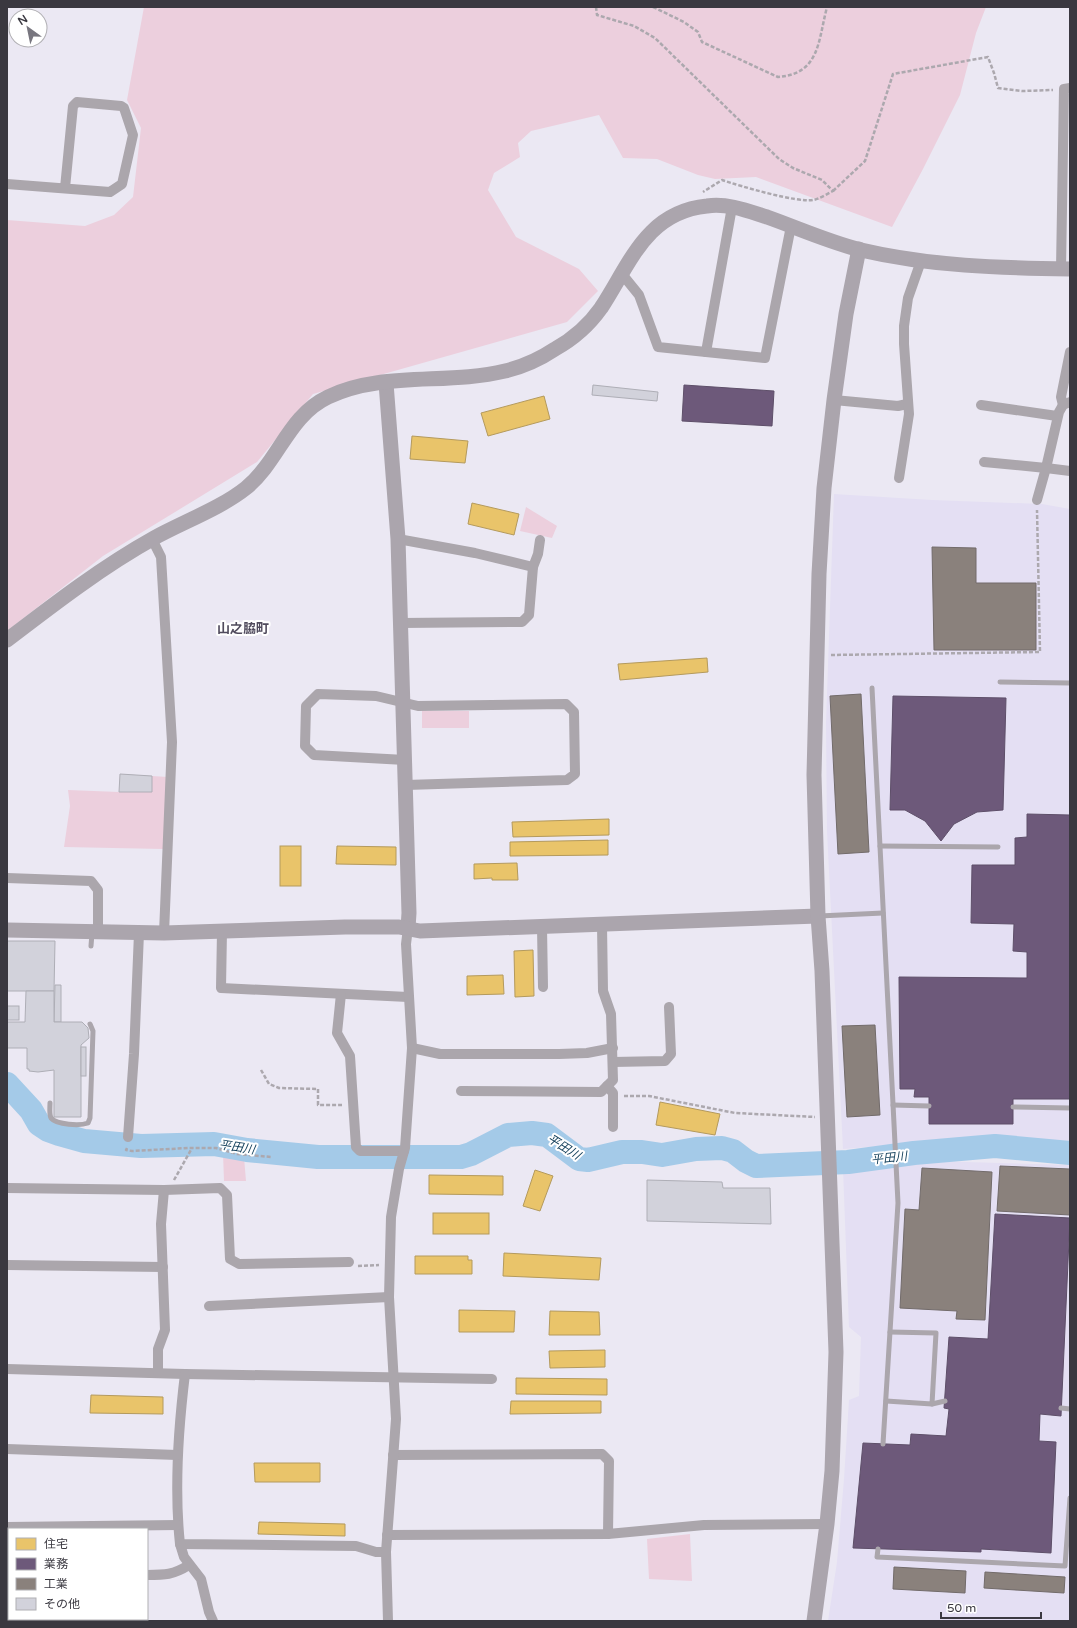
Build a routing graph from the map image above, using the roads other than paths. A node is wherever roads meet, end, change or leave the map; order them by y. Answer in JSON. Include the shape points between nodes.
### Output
{"nodes":[{"id":1,"x":1067,"y":89,"type":"edge"},
{"id":2,"x":7,"y":184,"type":"edge"},
{"id":3,"x":64,"y":188,"type":"junction"},
{"id":4,"x":732,"y":207,"type":"junction"},
{"id":5,"x":791,"y":226,"type":"junction"},
{"id":6,"x":859,"y":249,"type":"junction"},
{"id":7,"x":921,"y":261,"type":"junction"},
{"id":8,"x":1065,"y":269,"type":"edge"},
{"id":9,"x":622,"y":274,"type":"junction"},
{"id":10,"x":706,"y":352,"type":"junction"},
{"id":11,"x":1070,"y":352,"type":"edge"},
{"id":12,"x":386,"y":383,"type":"junction"},
{"id":13,"x":834,"y":400,"type":"junction"},
{"id":14,"x":908,"y":404,"type":"junction"},
{"id":15,"x":1066,"y":404,"type":"edge"},
{"id":16,"x":981,"y":405,"type":"dead end"},
{"id":17,"x":1057,"y":416,"type":"junction"},
{"id":18,"x":984,"y":462,"type":"dead end"},
{"id":19,"x":1046,"y":468,"type":"junction"},
{"id":20,"x":1070,"y":471,"type":"edge"},
{"id":21,"x":899,"y":478,"type":"dead end"},
{"id":22,"x":1037,"y":500,"type":"road end"},
{"id":23,"x":152,"y":539,"type":"junction"},
{"id":24,"x":398,"y":539,"type":"junction"},
{"id":25,"x":540,"y":540,"type":"dead end"},
{"id":26,"x":533,"y":567,"type":"junction"},
{"id":27,"x":402,"y":623,"type":"junction"},
{"id":28,"x":7,"y":640,"type":"edge"},
{"id":29,"x":1000,"y":682,"type":"dead end"},
{"id":30,"x":1070,"y":683,"type":"edge"},
{"id":31,"x":872,"y":688,"type":"dead end"},
{"id":32,"x":404,"y":703,"type":"junction"},
{"id":33,"x":405,"y":760,"type":"junction"},
{"id":34,"x":406,"y":785,"type":"junction"},
{"id":35,"x":880,"y":846,"type":"junction"},
{"id":36,"x":998,"y":847,"type":"dead end"},
{"id":37,"x":7,"y":878,"type":"edge"},
{"id":38,"x":883,"y":913,"type":"junction"},
{"id":39,"x":818,"y":916,"type":"junction"},
{"id":40,"x":602,"y":925,"type":"junction"},
{"id":41,"x":542,"y":927,"type":"junction"},
{"id":42,"x":408,"y":928,"type":"junction"},
{"id":43,"x":7,"y":930,"type":"edge"},
{"id":44,"x":222,"y":931,"type":"junction"},
{"id":45,"x":139,"y":933,"type":"junction"},
{"id":46,"x":164,"y":933,"type":"junction"},
{"id":47,"x":94,"y":937,"type":"junction"},
{"id":48,"x":544,"y":987,"type":"dead end"},
{"id":49,"x":340,"y":994,"type":"junction"},
{"id":50,"x":408,"y":997,"type":"junction"},
{"id":51,"x":669,"y":1007,"type":"dead end"},
{"id":52,"x":90,"y":1024,"type":"dead end"},
{"id":53,"x":412,"y":1048,"type":"junction"},
{"id":54,"x":613,"y":1048,"type":"junction"},
{"id":55,"x":613,"y":1062,"type":"junction"},
{"id":56,"x":607,"y":1086,"type":"junction"},
{"id":57,"x":461,"y":1091,"type":"dead end"},
{"id":58,"x":50,"y":1102,"type":"dead end"},
{"id":59,"x":893,"y":1105,"type":"junction"},
{"id":60,"x":929,"y":1106,"type":"dead end"},
{"id":61,"x":1013,"y":1108,"type":"dead end"},
{"id":62,"x":1070,"y":1108,"type":"edge"},
{"id":63,"x":613,"y":1127,"type":"dead end"},
{"id":64,"x":128,"y":1137,"type":"dead end"},
{"id":65,"x":402,"y":1156,"type":"junction"},
{"id":66,"x":7,"y":1188,"type":"edge"},
{"id":67,"x":168,"y":1190,"type":"junction"},
{"id":68,"x":329,"y":1251,"type":"dead end"},
{"id":69,"x":329,"y":1262,"type":"junction"},
{"id":70,"x":349,"y":1262,"type":"road end"},
{"id":71,"x":7,"y":1265,"type":"edge"},
{"id":72,"x":163,"y":1266,"type":"junction"},
{"id":73,"x":389,"y":1297,"type":"junction"},
{"id":74,"x":209,"y":1306,"type":"dead end"},
{"id":75,"x":890,"y":1332,"type":"junction"},
{"id":76,"x":7,"y":1369,"type":"edge"},
{"id":77,"x":158,"y":1373,"type":"junction"},
{"id":78,"x":185,"y":1374,"type":"junction"},
{"id":79,"x":394,"y":1378,"type":"junction"},
{"id":80,"x":492,"y":1379,"type":"dead end"},
{"id":81,"x":886,"y":1401,"type":"junction"},
{"id":82,"x":945,"y":1401,"type":"dead end"},
{"id":83,"x":932,"y":1404,"type":"junction"},
{"id":84,"x":1061,"y":1408,"type":"dead end"},
{"id":85,"x":1070,"y":1409,"type":"edge"},
{"id":86,"x":883,"y":1444,"type":"dead end"},
{"id":87,"x":7,"y":1449,"type":"edge"},
{"id":88,"x":177,"y":1455,"type":"junction"},
{"id":89,"x":393,"y":1455,"type":"junction"},
{"id":90,"x":1070,"y":1498,"type":"edge"},
{"id":91,"x":178,"y":1524,"type":"junction"},
{"id":92,"x":827,"y":1524,"type":"junction"},
{"id":93,"x":7,"y":1527,"type":"edge"},
{"id":94,"x":608,"y":1534,"type":"junction"},
{"id":95,"x":387,"y":1535,"type":"junction"},
{"id":96,"x":180,"y":1544,"type":"junction"},
{"id":97,"x":878,"y":1549,"type":"dead end"},
{"id":98,"x":386,"y":1552,"type":"junction"},
{"id":99,"x":189,"y":1565,"type":"junction"},
{"id":100,"x":148,"y":1575,"type":"edge"},
{"id":101,"x":213,"y":1621,"type":"edge"},
{"id":102,"x":388,"y":1621,"type":"edge"},
{"id":103,"x":814,"y":1621,"type":"edge"}],
"edges":[{"from":1,"to":8,"type":"street"},
{"from":2,"to":3,"type":"street"},
{"from":3,"to":3,"type":"street","via":[[73,106],[77,102],[124,108],[133,135],[122,184],[110,192]]},
{"from":4,"to":5,"type":"street"},
{"from":4,"to":9,"type":"street","via":[[697,207],[660,223],[637,248]]},
{"from":4,"to":10,"type":"street"},
{"from":5,"to":6,"type":"street"},
{"from":5,"to":10,"type":"street","via":[[765,358]]},
{"from":6,"to":7,"type":"street"},
{"from":6,"to":13,"type":"street","via":[[846,314]]},
{"from":7,"to":8,"type":"street"},
{"from":7,"to":14,"type":"street","via":[[908,298],[904,326]]},
{"from":9,"to":10,"type":"street","via":[[639,295],[658,347]]},
{"from":9,"to":12,"type":"street","via":[[599,310],[571,340],[524,365],[505,372],[471,377]]},
{"from":11,"to":15,"type":"street","via":[[1061,398]]},
{"from":12,"to":23,"type":"street","via":[[346,390],[326,398],[296,422],[269,464],[244,490]]},
{"from":12,"to":24,"type":"street"},
{"from":13,"to":14,"type":"street","via":[[898,406]]},
{"from":13,"to":39,"type":"street","via":[[824,488],[819,574],[814,775]]},
{"from":14,"to":21,"type":"street","via":[[909,414]]},
{"from":15,"to":17,"type":"street"},
{"from":16,"to":17,"type":"street"},
{"from":17,"to":19,"type":"street"},
{"from":18,"to":19,"type":"street"},
{"from":19,"to":20,"type":"street"},
{"from":19,"to":22,"type":"street"},
{"from":23,"to":28,"type":"street","via":[[67,594]]},
{"from":23,"to":46,"type":"street","via":[[161,557],[172,742]]},
{"from":24,"to":26,"type":"street"},
{"from":24,"to":27,"type":"street"},
{"from":25,"to":26,"type":"street"},
{"from":26,"to":27,"type":"street","via":[[529,615],[522,622]]},
{"from":27,"to":32,"type":"street"},
{"from":29,"to":30,"type":"lane"},
{"from":31,"to":35,"type":"lane"},
{"from":32,"to":33,"type":"street"},
{"from":32,"to":33,"type":"street","via":[[376,696],[318,694],[306,706],[304,746],[314,755]]},
{"from":32,"to":34,"type":"street","via":[[418,706],[566,704],[574,712],[576,774],[567,780]]},
{"from":33,"to":34,"type":"street"},
{"from":34,"to":42,"type":"street"},
{"from":35,"to":36,"type":"lane"},
{"from":35,"to":38,"type":"lane"},
{"from":37,"to":47,"type":"street","via":[[91,881],[98,890]]},
{"from":38,"to":39,"type":"lane"},
{"from":38,"to":59,"type":"lane"},
{"from":39,"to":40,"type":"street"},
{"from":39,"to":92,"type":"street","via":[[836,1352],[832,1471]]},
{"from":40,"to":41,"type":"street"},
{"from":40,"to":54,"type":"street","via":[[603,991],[611,1014]]},
{"from":41,"to":42,"type":"street","via":[[420,932]]},
{"from":41,"to":48,"type":"street"},
{"from":42,"to":44,"type":"street","via":[[399,926]]},
{"from":42,"to":50,"type":"street"},
{"from":43,"to":47,"type":"street"},
{"from":44,"to":46,"type":"street"},
{"from":44,"to":49,"type":"street","via":[[221,988]]},
{"from":45,"to":46,"type":"street"},
{"from":45,"to":47,"type":"street"},
{"from":45,"to":64,"type":"street"},
{"from":49,"to":50,"type":"street"},
{"from":49,"to":65,"type":"street","via":[[336,1034],[350,1056],[356,1147],[360,1151]]},
{"from":50,"to":53,"type":"street"},
{"from":51,"to":55,"type":"street","via":[[671,1054],[665,1061]]},
{"from":52,"to":58,"type":"lane","via":[[93,1031],[88,1123],[82,1126],[57,1122],[50,1116]]},
{"from":53,"to":54,"type":"street","via":[[440,1054],[559,1054],[587,1053]]},
{"from":53,"to":65,"type":"street"},
{"from":54,"to":55,"type":"street"},
{"from":55,"to":56,"type":"street","via":[[612,1080]]},
{"from":56,"to":57,"type":"street","via":[[601,1092]]},
{"from":56,"to":63,"type":"street","via":[[614,1093]]},
{"from":59,"to":60,"type":"lane"},
{"from":59,"to":75,"type":"lane","via":[[898,1203]]},
{"from":61,"to":62,"type":"lane"},
{"from":65,"to":73,"type":"street","via":[[391,1218]]},
{"from":66,"to":67,"type":"street"},
{"from":67,"to":69,"type":"street","via":[[220,1188],[227,1195],[230,1259],[239,1264]]},
{"from":67,"to":72,"type":"street","via":[[161,1224]]},
{"from":68,"to":69,"type":"street"},
{"from":69,"to":70,"type":"street"},
{"from":71,"to":72,"type":"street"},
{"from":72,"to":77,"type":"street","via":[[165,1330],[158,1349]]},
{"from":73,"to":74,"type":"street"},
{"from":73,"to":79,"type":"street"},
{"from":75,"to":81,"type":"lane"},
{"from":75,"to":83,"type":"lane","via":[[936,1333]]},
{"from":76,"to":77,"type":"street"},
{"from":77,"to":78,"type":"street"},
{"from":78,"to":79,"type":"street"},
{"from":78,"to":88,"type":"street"},
{"from":79,"to":80,"type":"street"},
{"from":79,"to":89,"type":"street","via":[[396,1419]]},
{"from":81,"to":83,"type":"lane"},
{"from":81,"to":86,"type":"lane"},
{"from":82,"to":83,"type":"lane"},
{"from":84,"to":85,"type":"lane"},
{"from":87,"to":88,"type":"street"},
{"from":88,"to":91,"type":"street"},
{"from":89,"to":94,"type":"street","via":[[602,1454],[609,1461]]},
{"from":89,"to":95,"type":"street"},
{"from":90,"to":97,"type":"lane","via":[[1065,1566],[877,1557]]},
{"from":91,"to":93,"type":"street"},
{"from":91,"to":96,"type":"street"},
{"from":92,"to":94,"type":"street","via":[[704,1525]]},
{"from":92,"to":103,"type":"street"},
{"from":94,"to":95,"type":"street"},
{"from":95,"to":98,"type":"street"},
{"from":96,"to":98,"type":"street","via":[[356,1546]]},
{"from":96,"to":99,"type":"street"},
{"from":98,"to":102,"type":"street"},
{"from":99,"to":100,"type":"street","via":[[168,1575]]},
{"from":99,"to":101,"type":"street","via":[[201,1579],[208,1612]]}]}
